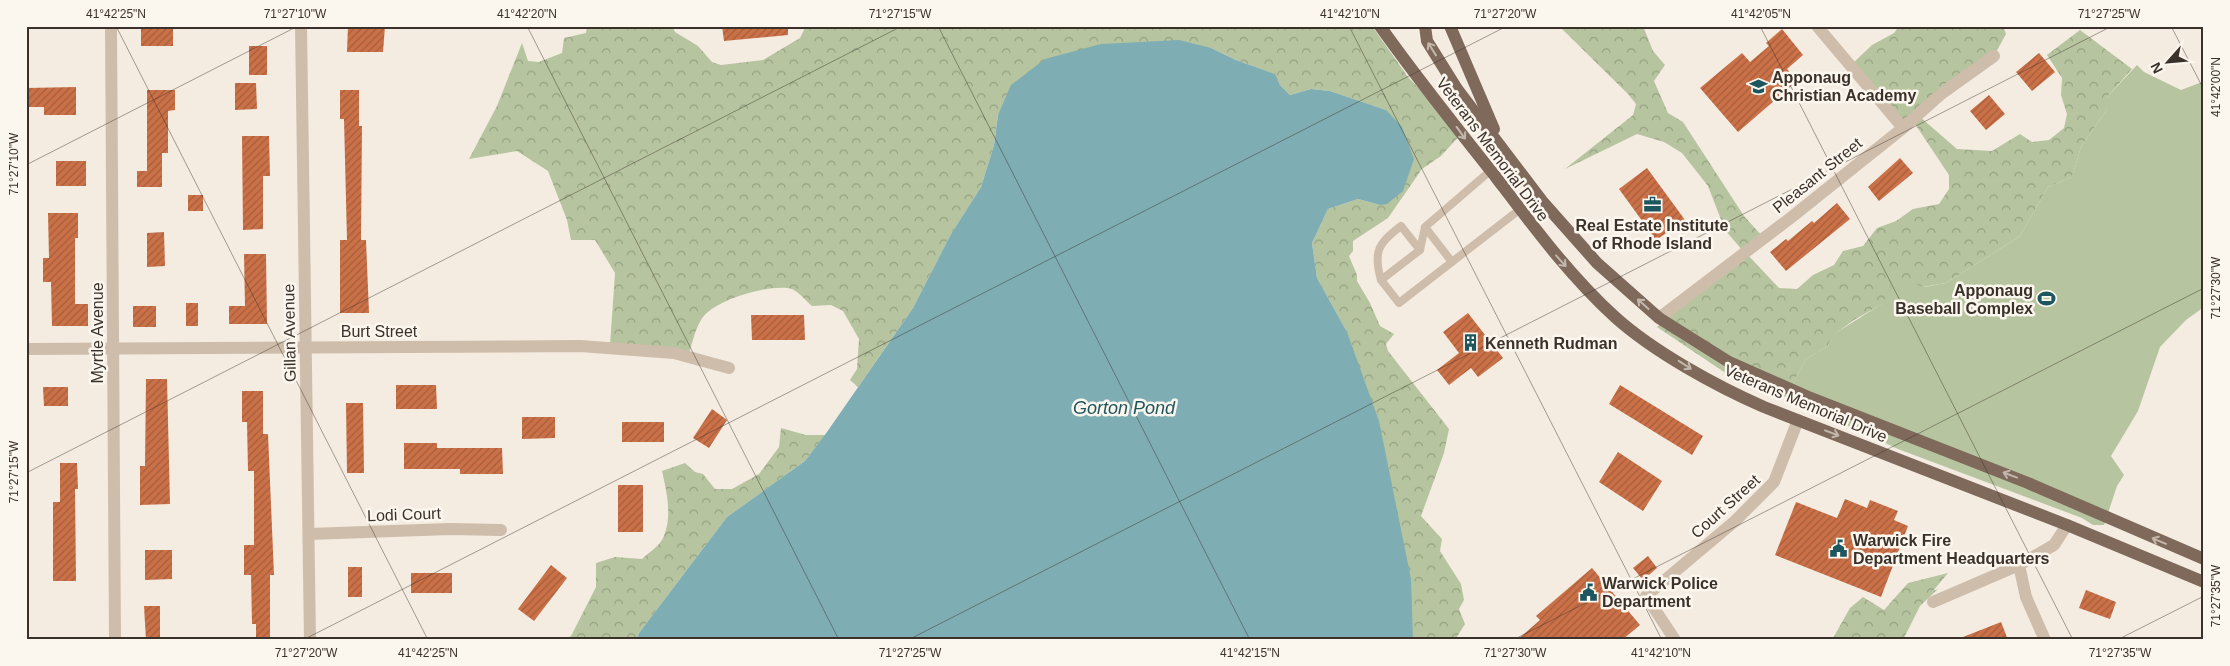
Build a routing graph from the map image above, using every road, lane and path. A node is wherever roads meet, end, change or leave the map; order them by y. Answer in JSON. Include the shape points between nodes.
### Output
{"nodes":[{"id":1,"x":111,"y":26,"type":"edge"},
{"id":2,"x":300,"y":26,"type":"edge"},
{"id":3,"x":1380,"y":26,"type":"edge"},
{"id":4,"x":1425,"y":26,"type":"edge"},
{"id":5,"x":1450,"y":26,"type":"edge"},
{"id":6,"x":1817,"y":26,"type":"edge"},
{"id":7,"x":1994,"y":56,"type":"dead end"},
{"id":8,"x":1903,"y":128,"type":"junction"},
{"id":9,"x":1501,"y":145,"type":"junction"},
{"id":10,"x":1490,"y":172,"type":"junction"},
{"id":11,"x":1519,"y":210,"type":"junction"},
{"id":12,"x":1425,"y":227,"type":"junction"},
{"id":13,"x":1420,"y":250,"type":"junction"},
{"id":14,"x":1452,"y":262,"type":"junction"},
{"id":15,"x":1381,"y":280,"type":"junction"},
{"id":16,"x":1659,"y":318,"type":"junction"},
{"id":17,"x":113,"y":348,"type":"junction"},
{"id":18,"x":306,"y":348,"type":"junction"},
{"id":19,"x":26,"y":349,"type":"edge"},
{"id":20,"x":729,"y":368,"type":"dead end"},
{"id":21,"x":1798,"y":420,"type":"junction"},
{"id":22,"x":2066,"y":525,"type":"junction"},
{"id":23,"x":501,"y":530,"type":"dead end"},
{"id":24,"x":309,"y":534,"type":"junction"},
{"id":25,"x":2204,"y":559,"type":"edge"},
{"id":26,"x":2018,"y":565,"type":"junction"},
{"id":27,"x":2204,"y":582,"type":"edge"},
{"id":28,"x":1933,"y":602,"type":"dead end"},
{"id":29,"x":115,"y":640,"type":"edge"},
{"id":30,"x":310,"y":640,"type":"edge"},
{"id":31,"x":1675,"y":640,"type":"edge"},
{"id":32,"x":2045,"y":640,"type":"edge"}],
"edges":[{"from":1,"to":17,"type":"street","name":"Myrtle Avenue"},
{"from":2,"to":18,"type":"street","name":"Gillan Avenue"},
{"from":3,"to":10,"type":"main road","name":"Veterans Memorial Drive","one_way":true},
{"from":9,"to":4,"type":"main road","name":"Veterans Memorial Drive","one_way":true,"via":[[1457,89],[1427,40]]},
{"from":5,"to":9,"type":"main road"},
{"from":6,"to":8,"type":"street"},
{"from":7,"to":8,"type":"street","name":"Pleasant Street","via":[[1941,94]]},
{"from":8,"to":16,"type":"street","name":"Pleasant Street"},
{"from":16,"to":9,"type":"main road","name":"Veterans Memorial Drive","one_way":true,"via":[[1598,263],[1542,201]]},
{"from":10,"to":11,"type":"main road","name":"Veterans Memorial Drive"},
{"from":10,"to":12,"type":"lane"},
{"from":11,"to":14,"type":"lane"},
{"from":11,"to":21,"type":"main road","name":"Veterans Memorial Drive","one_way":true,"via":[[1587,289],[1641,336],[1718,386]]},
{"from":12,"to":13,"type":"lane"},
{"from":12,"to":14,"type":"lane"},
{"from":13,"to":15,"type":"lane"},
{"from":13,"to":15,"type":"lane","via":[[1401,226],[1382,240],[1376,264]]},
{"from":14,"to":15,"type":"lane","via":[[1399,303]]},
{"from":25,"to":16,"type":"main road","name":"Veterans Memorial Drive","one_way":true,"via":[[2028,482],[1797,393],[1728,362]]},
{"from":17,"to":18,"type":"street","name":"Burt Street"},
{"from":17,"to":19,"type":"street","name":"Burt Street"},
{"from":17,"to":29,"type":"street","name":"Myrtle Avenue"},
{"from":18,"to":20,"type":"street","name":"Burt Street","via":[[580,346],[674,353]]},
{"from":18,"to":24,"type":"street","name":"Gillan Avenue"},
{"from":21,"to":22,"type":"main road","name":"Veterans Memorial Drive","one_way":true},
{"from":21,"to":31,"type":"street","name":"Court Street","via":[[1774,482],[1735,521],[1646,596]]},
{"from":22,"to":26,"type":"street","via":[[2054,545]]},
{"from":22,"to":27,"type":"main road","name":"Veterans Memorial Drive"},
{"from":23,"to":24,"type":"street","name":"Lodi Court"},
{"from":24,"to":30,"type":"street","name":"Gillan Avenue"},
{"from":26,"to":28,"type":"street"},
{"from":26,"to":32,"type":"street","via":[[2026,597]]}]}
